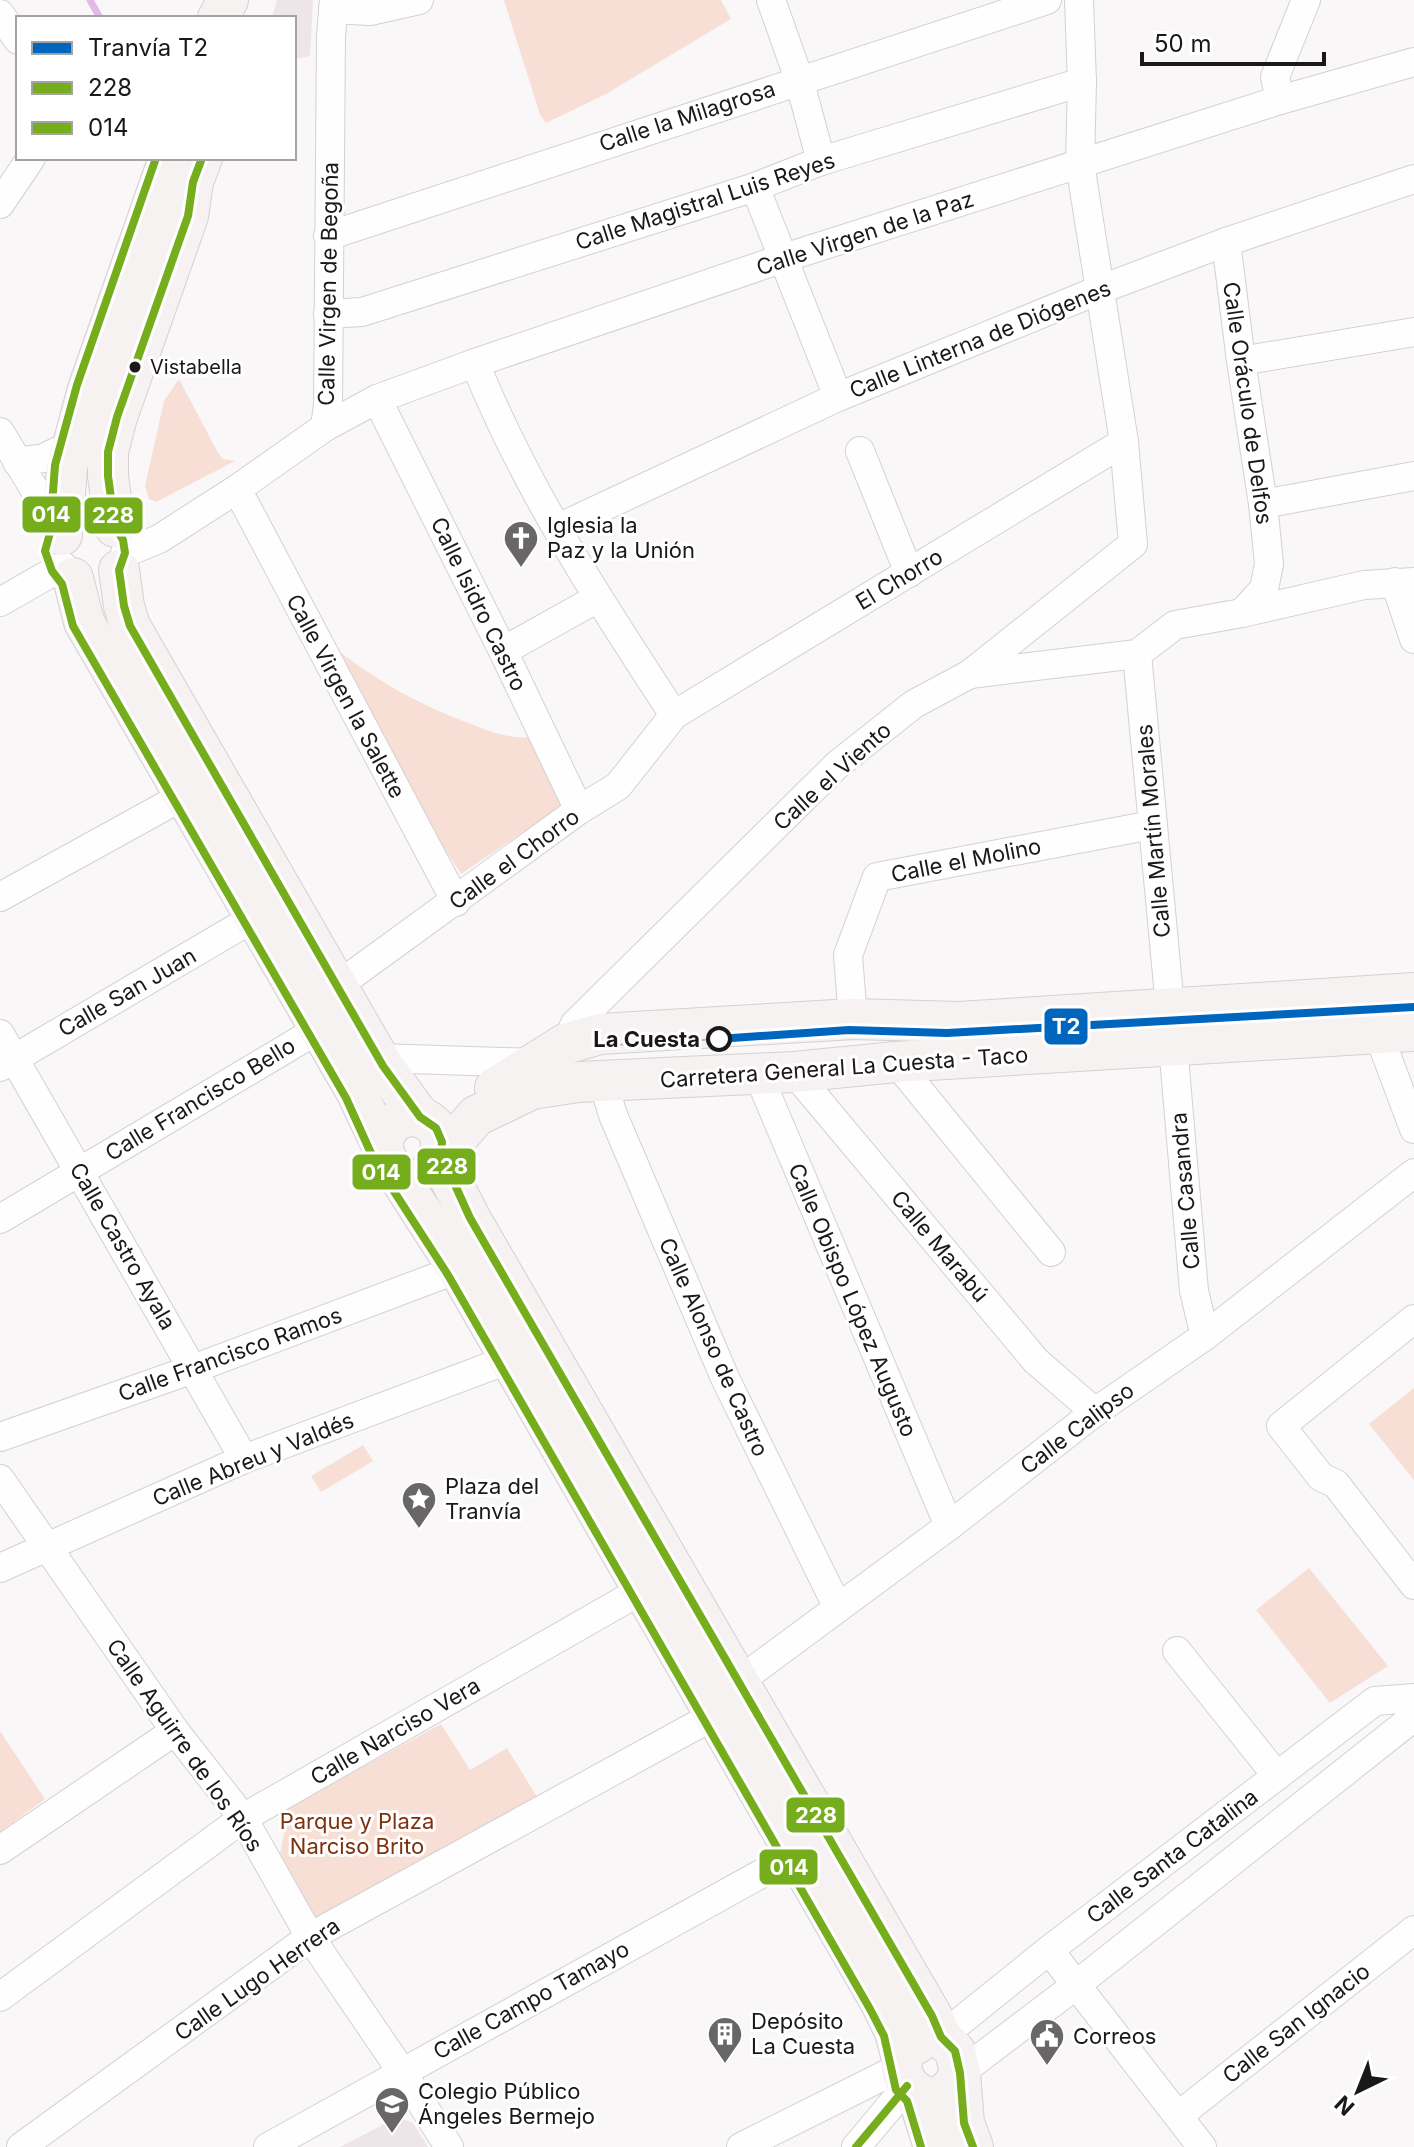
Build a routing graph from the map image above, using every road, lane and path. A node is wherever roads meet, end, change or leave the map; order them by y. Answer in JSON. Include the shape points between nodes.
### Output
{"nodes":[{"id":1,"x":419,"y":0,"type":"edge"},
{"id":2,"x":771,"y":0,"type":"edge"},
{"id":3,"x":1047,"y":0,"type":"edge"},
{"id":4,"x":1079,"y":0,"type":"edge"},
{"id":5,"x":1306,"y":0,"type":"edge"},
{"id":6,"x":334,"y":4,"type":"edge"},
{"id":7,"x":0,"y":14,"type":"edge"},
{"id":8,"x":16,"y":37,"type":"edge"},
{"id":9,"x":1414,"y":62,"type":"edge"},
{"id":10,"x":799,"y":79,"type":"junction"},
{"id":11,"x":1082,"y":82,"type":"junction"},
{"id":12,"x":1280,"y":100,"type":"junction"},
{"id":13,"x":30,"y":160,"type":"edge"},
{"id":14,"x":168,"y":160,"type":"edge"},
{"id":15,"x":201,"y":160,"type":"edge"},
{"id":16,"x":821,"y":161,"type":"junction"},
{"id":17,"x":1080,"y":164,"type":"junction"},
{"id":18,"x":1414,"y":179,"type":"edge"},
{"id":19,"x":755,"y":187,"type":"junction"},
{"id":20,"x":0,"y":204,"type":"edge"},
{"id":21,"x":328,"y":236,"type":"junction"},
{"id":22,"x":1226,"y":242,"type":"junction"},
{"id":23,"x":784,"y":258,"type":"junction"},
{"id":24,"x":1099,"y":290,"type":"junction"},
{"id":25,"x":328,"y":314,"type":"junction"},
{"id":26,"x":1414,"y":332,"type":"edge"},
{"id":27,"x":1241,"y":361,"type":"junction"},
{"id":28,"x":475,"y":363,"type":"junction"},
{"id":29,"x":838,"y":397,"type":"junction"},
{"id":30,"x":377,"y":399,"type":"junction"},
{"id":31,"x":325,"y":427,"type":"junction"},
{"id":32,"x":0,"y":432,"type":"edge"},
{"id":33,"x":1124,"y":442,"type":"junction"},
{"id":34,"x":74,"y":443,"type":"junction"},
{"id":35,"x":860,"y":451,"type":"dead end"},
{"id":36,"x":17,"y":462,"type":"junction"},
{"id":37,"x":1414,"y":476,"type":"edge"},
{"id":38,"x":237,"y":489,"type":"junction"},
{"id":39,"x":1263,"y":504,"type":"junction"},
{"id":40,"x":558,"y":528,"type":"junction"},
{"id":41,"x":119,"y":550,"type":"junction"},
{"id":42,"x":66,"y":560,"type":"junction"},
{"id":43,"x":1269,"y":564,"type":"junction"},
{"id":44,"x":909,"y":573,"type":"junction"},
{"id":45,"x":1404,"y":582,"type":"edge"},
{"id":46,"x":598,"y":598,"type":"junction"},
{"id":47,"x":1305,"y":599,"type":"junction"},
{"id":48,"x":0,"y":602,"type":"edge"},
{"id":49,"x":1242,"y":613,"type":"junction"},
{"id":50,"x":1414,"y":639,"type":"edge"},
{"id":51,"x":503,"y":651,"type":"junction"},
{"id":52,"x":1137,"y":654,"type":"junction"},
{"id":53,"x":970,"y":674,"type":"junction"},
{"id":54,"x":674,"y":715,"type":"junction"},
{"id":55,"x":185,"y":795,"type":"junction"},
{"id":56,"x":579,"y":810,"type":"junction"},
{"id":57,"x":1152,"y":825,"type":"junction"},
{"id":58,"x":0,"y":897,"type":"edge"},
{"id":59,"x":456,"y":902,"type":"junction"},
{"id":60,"x":255,"y":917,"type":"junction"},
{"id":61,"x":337,"y":986,"type":"junction"},
{"id":62,"x":1414,"y":993,"type":"edge"},
{"id":63,"x":853,"y":1019,"type":"junction"},
{"id":64,"x":1171,"y":1026,"type":"junction"},
{"id":65,"x":319,"y":1029,"type":"junction"},
{"id":66,"x":1396,"y":1032,"type":"edge"},
{"id":67,"x":5,"y":1053,"type":"edge"},
{"id":68,"x":551,"y":1054,"type":"junction"},
{"id":69,"x":378,"y":1058,"type":"junction"},
{"id":70,"x":896,"y":1062,"type":"junction"},
{"id":71,"x":776,"y":1073,"type":"junction"},
{"id":72,"x":590,"y":1082,"type":"junction"},
{"id":73,"x":420,"y":1117,"type":"junction"},
{"id":74,"x":1414,"y":1129,"type":"edge"},
{"id":75,"x":441,"y":1154,"type":"junction"},
{"id":76,"x":389,"y":1158,"type":"junction"},
{"id":77,"x":80,"y":1170,"type":"junction"},
{"id":78,"x":1414,"y":1173,"type":"edge"},
{"id":79,"x":0,"y":1219,"type":"edge"},
{"id":80,"x":1051,"y":1252,"type":"dead end"},
{"id":81,"x":458,"y":1269,"type":"junction"},
{"id":82,"x":1414,"y":1319,"type":"edge"},
{"id":83,"x":1205,"y":1336,"type":"junction"},
{"id":84,"x":510,"y":1359,"type":"junction"},
{"id":85,"x":193,"y":1369,"type":"junction"},
{"id":86,"x":1095,"y":1412,"type":"junction"},
{"id":87,"x":0,"y":1437,"type":"edge"},
{"id":88,"x":244,"y":1459,"type":"junction"},
{"id":89,"x":0,"y":1479,"type":"edge"},
{"id":90,"x":949,"y":1526,"type":"junction"},
{"id":91,"x":46,"y":1547,"type":"junction"},
{"id":92,"x":0,"y":1568,"type":"edge"},
{"id":93,"x":1414,"y":1585,"type":"edge"},
{"id":94,"x":642,"y":1590,"type":"junction"},
{"id":95,"x":838,"y":1608,"type":"junction"},
{"id":96,"x":1177,"y":1651,"type":"dead end"},
{"id":97,"x":738,"y":1682,"type":"junction"},
{"id":98,"x":1404,"y":1712,"type":"edge"},
{"id":99,"x":715,"y":1715,"type":"junction"},
{"id":100,"x":175,"y":1731,"type":"junction"},
{"id":101,"x":1277,"y":1776,"type":"junction"},
{"id":102,"x":243,"y":1818,"type":"junction"},
{"id":103,"x":0,"y":1850,"type":"edge"},
{"id":104,"x":795,"y":1855,"type":"junction"},
{"id":105,"x":1414,"y":1930,"type":"edge"},
{"id":106,"x":310,"y":1937,"type":"junction"},
{"id":107,"x":1049,"y":1950,"type":"junction"},
{"id":108,"x":1076,"y":1985,"type":"junction"},
{"id":109,"x":0,"y":1997,"type":"edge"},
{"id":110,"x":941,"y":2037,"type":"junction"},
{"id":111,"x":402,"y":2072,"type":"junction"},
{"id":112,"x":960,"y":2073,"type":"junction"},
{"id":113,"x":907,"y":2077,"type":"junction"},
{"id":114,"x":1178,"y":2116,"type":"junction"},
{"id":115,"x":21,"y":2147,"type":"edge"},
{"id":116,"x":268,"y":2147,"type":"edge"},
{"id":117,"x":449,"y":2147,"type":"edge"},
{"id":118,"x":741,"y":2147,"type":"edge"},
{"id":119,"x":856,"y":2147,"type":"edge"},
{"id":120,"x":934,"y":2147,"type":"edge"},
{"id":121,"x":973,"y":2147,"type":"edge"},
{"id":122,"x":1202,"y":2147,"type":"edge"}],
"edges":[{"from":1,"to":6,"type":"street","via":[[370,11]]},
{"from":2,"to":10,"type":"street"},
{"from":3,"to":10,"type":"street","name":"Calle la Milagrosa"},
{"from":4,"to":11,"type":"street"},
{"from":5,"to":12,"type":"street","via":[[1275,77]]},
{"from":6,"to":21,"type":"street","name":"Calle Virgen de Begoña"},
{"from":7,"to":8,"type":"street"},
{"from":9,"to":12,"type":"street","name":"Calle Virgen de la Paz"},
{"from":10,"to":16,"type":"street"},
{"from":10,"to":21,"type":"street","name":"Calle la Milagrosa"},
{"from":11,"to":16,"type":"street","name":"Calle Magistral Luis Reyes"},
{"from":11,"to":17,"type":"street"},
{"from":12,"to":17,"type":"street","name":"Calle Virgen de la Paz"},
{"from":13,"to":20,"type":"street"},
{"from":14,"to":34,"type":"main road"},
{"from":15,"to":41,"type":"main road","via":[[188,216],[108,452]]},
{"from":16,"to":19,"type":"street","name":"Calle Magistral Luis Reyes"},
{"from":17,"to":23,"type":"street","name":"Calle Virgen de la Paz"},
{"from":17,"to":24,"type":"street"},
{"from":18,"to":22,"type":"street","name":"Calle Linterna de Diógenes"},
{"from":19,"to":23,"type":"street"},
{"from":19,"to":25,"type":"street","name":"Calle Magistral Luis Reyes","via":[[362,312]]},
{"from":21,"to":25,"type":"street","name":"Calle Virgen de Begoña"},
{"from":22,"to":24,"type":"street","name":"Calle Linterna de Diógenes"},
{"from":22,"to":27,"type":"street","name":"Calle Oráculo de Delfos"},
{"from":23,"to":28,"type":"street","name":"Calle Virgen de la Paz"},
{"from":23,"to":29,"type":"street"},
{"from":24,"to":29,"type":"street","name":"Calle Linterna de Diógenes"},
{"from":24,"to":33,"type":"street"},
{"from":25,"to":31,"type":"street","name":"Calle Virgen de Begoña"},
{"from":26,"to":27,"type":"street"},
{"from":27,"to":39,"type":"street","name":"Calle Oráculo de Delfos"},
{"from":28,"to":30,"type":"street","name":"Calle Virgen de la Paz"},
{"from":28,"to":40,"type":"street","via":[[512,449]]},
{"from":29,"to":40,"type":"street","name":"Calle Linterna de Diógenes"},
{"from":30,"to":31,"type":"street","name":"Calle Virgen de la Paz"},
{"from":30,"to":51,"type":"street","name":"Calle Isidro Castro"},
{"from":31,"to":38,"type":"street","name":"Calle Virgen de Begoña"},
{"from":32,"to":36,"type":"street"},
{"from":33,"to":44,"type":"street","name":"El Chorro"},
{"from":33,"to":53,"type":"street","name":"Calle el Viento","via":[[1133,544]]},
{"from":34,"to":36,"type":"street","via":[[44,458]]},
{"from":34,"to":42,"type":"main road","via":[[67,467]]},
{"from":35,"to":44,"type":"street"},
{"from":36,"to":42,"type":"street"},
{"from":37,"to":39,"type":"street"},
{"from":38,"to":41,"type":"street","name":"Calle Virgen de Begoña","via":[[159,539]]},
{"from":38,"to":59,"type":"street","name":"Calle Virgen la Salette"},
{"from":39,"to":43,"type":"street","name":"Calle Oráculo de Delfos"},
{"from":40,"to":46,"type":"street"},
{"from":41,"to":42,"type":"main road","via":[[106,580],[90,584]]},
{"from":41,"to":42,"type":"main road","via":[[101,519],[86,518],[72,524]]},
{"from":41,"to":61,"type":"main road","via":[[130,626]]},
{"from":42,"to":48,"type":"street"},
{"from":42,"to":55,"type":"main road","via":[[84,622]]},
{"from":43,"to":47,"type":"street"},
{"from":43,"to":49,"type":"street","name":"Calle Oráculo de Delfos","via":[[1264,589]]},
{"from":44,"to":54,"type":"street","name":"El Chorro"},
{"from":45,"to":47,"type":"street"},
{"from":45,"to":50,"type":"street"},
{"from":46,"to":51,"type":"street"},
{"from":46,"to":54,"type":"street"},
{"from":47,"to":49,"type":"street"},
{"from":49,"to":52,"type":"street","via":[[1175,625]]},
{"from":51,"to":56,"type":"street","name":"Calle Isidro Castro"},
{"from":52,"to":53,"type":"street"},
{"from":52,"to":57,"type":"street","name":"Calle Martín Morales"},
{"from":53,"to":68,"type":"street","name":"Calle el Viento","via":[[914,704],[837,765],[575,1024]]},
{"from":54,"to":56,"type":"street","name":"Calle el Chorro","via":[[618,786]]},
{"from":55,"to":58,"type":"street"},
{"from":55,"to":60,"type":"main road"},
{"from":56,"to":59,"type":"street","name":"Calle el Chorro"},
{"from":57,"to":63,"type":"street","name":"Calle el Molino","via":[[877,877],[848,955]]},
{"from":57,"to":64,"type":"street","name":"Calle Martín Morales"},
{"from":59,"to":61,"type":"street","name":"Calle el Chorro"},
{"from":60,"to":65,"type":"main road"},
{"from":60,"to":67,"type":"street","name":"Calle San Juan"},
{"from":61,"to":69,"type":"main road"},
{"from":62,"to":64,"type":"main road","name":"Carretera General La Cuesta - Taco"},
{"from":63,"to":64,"type":"main road","name":"Carretera General La Cuesta - Taco"},
{"from":63,"to":68,"type":"main road","name":"Carretera General La Cuesta - Taco","via":[[600,1034]]},
{"from":64,"to":66,"type":"main road","name":"Carretera General La Cuesta - Taco"},
{"from":64,"to":70,"type":"main road","name":"Carretera General La Cuesta - Taco"},
{"from":64,"to":83,"type":"street","name":"Calle Casandra","via":[[1194,1291]]},
{"from":65,"to":76,"type":"main road"},
{"from":65,"to":77,"type":"street","name":"Calle Francisco Bello"},
{"from":66,"to":74,"type":"street"},
{"from":67,"to":77,"type":"street","name":"Calle Castro Ayala"},
{"from":68,"to":69,"type":"street"},
{"from":68,"to":72,"type":"main road","via":[[563,1058],[569,1074]]},
{"from":68,"to":73,"type":"main road","name":"Carretera General La Cuesta - Taco","via":[[493,1089]]},
{"from":69,"to":73,"type":"main road"},
{"from":70,"to":71,"type":"main road","name":"Carretera General La Cuesta - Taco"},
{"from":70,"to":80,"type":"street"},
{"from":71,"to":72,"type":"main road","name":"Carretera General La Cuesta - Taco"},
{"from":71,"to":86,"type":"street","name":"Calle Marabú","via":[[1036,1361]]},
{"from":71,"to":90,"type":"street","name":"Calle Obispo López Augusto"},
{"from":72,"to":75,"type":"main road","name":"Carretera General La Cuesta - Taco","via":[[532,1089],[500,1104],[476,1116]]},
{"from":72,"to":95,"type":"street","name":"Calle Alonso de Castro","via":[[613,1115],[725,1378]]},
{"from":73,"to":75,"type":"main road","via":[[440,1135]]},
{"from":73,"to":76,"type":"main road","via":[[402,1117],[386,1130]]},
{"from":75,"to":76,"type":"main road","via":[[432,1169],[414,1176]]},
{"from":75,"to":97,"type":"main road","via":[[470,1218]]},
{"from":76,"to":81,"type":"main road"},
{"from":77,"to":79,"type":"street","name":"Calle Francisco Bello"},
{"from":77,"to":85,"type":"street","name":"Calle Castro Ayala"},
{"from":78,"to":83,"type":"street","name":"Calle Calipso"},
{"from":81,"to":84,"type":"main road"},
{"from":81,"to":85,"type":"street","name":"Calle Francisco Ramos"},
{"from":82,"to":93,"type":"street","via":[[1281,1426],[1321,1477],[1336,1484]]},
{"from":83,"to":86,"type":"street","name":"Calle Calipso"},
{"from":84,"to":88,"type":"street","name":"Calle Abreu y Valdés"},
{"from":84,"to":94,"type":"main road"},
{"from":85,"to":87,"type":"street","name":"Calle Francisco Ramos"},
{"from":85,"to":88,"type":"street","name":"Calle Castro Ayala"},
{"from":86,"to":90,"type":"street","name":"Calle Calipso"},
{"from":88,"to":91,"type":"street","name":"Calle Abreu y Valdés"},
{"from":89,"to":91,"type":"street","name":"Calle Aguirre de los Ríos"},
{"from":90,"to":95,"type":"street","name":"Calle Calipso"},
{"from":91,"to":92,"type":"street","name":"Calle Abreu y Valdés"},
{"from":91,"to":100,"type":"street","name":"Calle Aguirre de los Ríos"},
{"from":94,"to":99,"type":"main road"},
{"from":94,"to":102,"type":"street","name":"Calle Narciso Vera"},
{"from":95,"to":97,"type":"street","name":"Calle Calipso"},
{"from":96,"to":101,"type":"street"},
{"from":97,"to":110,"type":"main road"},
{"from":98,"to":101,"type":"street","name":"Calle Santa Catalina","via":[[1375,1701]]},
{"from":98,"to":108,"type":"street","name":"Calle Santa Catalina"},
{"from":99,"to":104,"type":"main road"},
{"from":99,"to":106,"type":"street","name":"Calle Lugo Herrera"},
{"from":100,"to":102,"type":"street","name":"Calle Aguirre de los Ríos"},
{"from":100,"to":103,"type":"street"},
{"from":101,"to":107,"type":"street","name":"Calle Santa Catalina"},
{"from":102,"to":106,"type":"street","name":"Calle Aguirre de los Ríos"},
{"from":102,"to":109,"type":"street","name":"Calle Narciso Vera"},
{"from":104,"to":111,"type":"street","name":"Calle Campo Tamayo"},
{"from":104,"to":113,"type":"main road","via":[[881,2003]]},
{"from":105,"to":114,"type":"street","name":"Calle San Ignacio"},
{"from":106,"to":111,"type":"street","name":"Calle Aguirre de los Ríos"},
{"from":106,"to":115,"type":"street","name":"Calle Lugo Herrera"},
{"from":107,"to":108,"type":"street"},
{"from":107,"to":110,"type":"street","name":"Calle Santa Catalina"},
{"from":108,"to":112,"type":"street","name":"Calle Santa Catalina"},
{"from":108,"to":114,"type":"street"},
{"from":110,"to":112,"type":"main road","via":[[955,2051]]},
{"from":110,"to":113,"type":"main road","via":[[912,2045]]},
{"from":111,"to":116,"type":"street","name":"Calle Campo Tamayo"},
{"from":111,"to":117,"type":"street","name":"Calle Aguirre de los Ríos"},
{"from":112,"to":113,"type":"main road","via":[[955,2085],[933,2097]]},
{"from":112,"to":121,"type":"main road","via":[[964,2123]]},
{"from":113,"to":118,"type":"street"},
{"from":113,"to":119,"type":"street"},
{"from":113,"to":120,"type":"main road"},
{"from":114,"to":122,"type":"street"}]}
